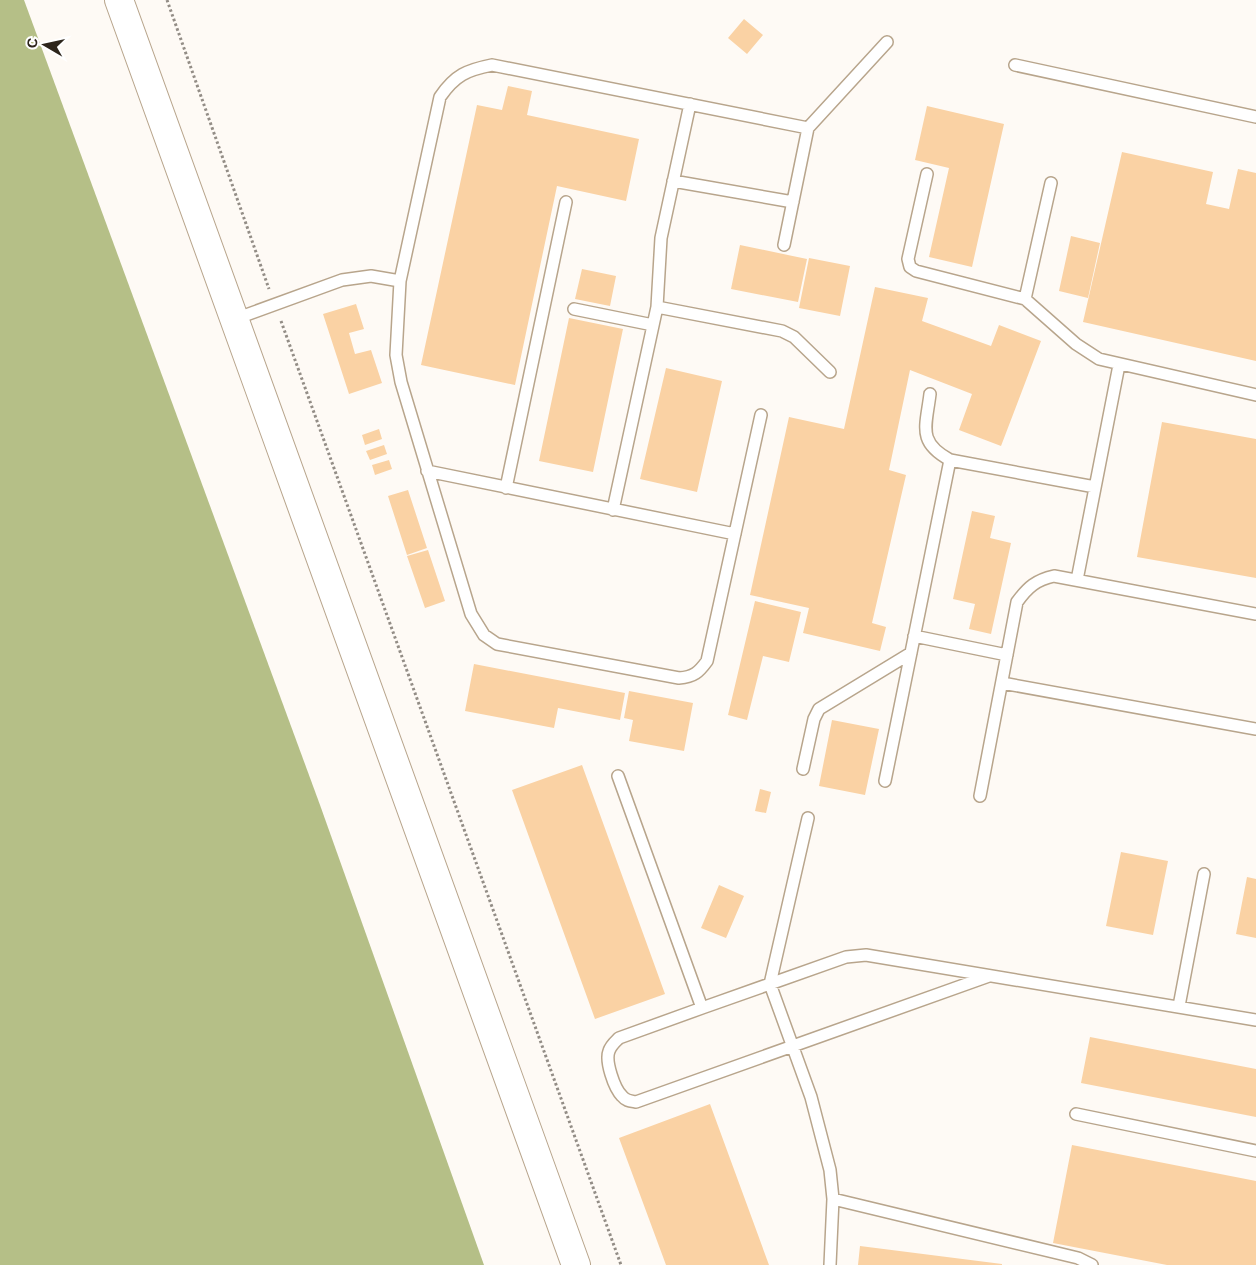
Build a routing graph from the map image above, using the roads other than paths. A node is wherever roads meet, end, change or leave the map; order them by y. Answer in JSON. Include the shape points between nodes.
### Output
{"nodes":[{"id":1,"x":119,"y":0,"type":"edge"},
{"id":2,"x":887,"y":42,"type":"dead end"},
{"id":3,"x":1015,"y":65,"type":"dead end"},
{"id":4,"x":690,"y":104,"type":"junction"},
{"id":5,"x":1256,"y":116,"type":"edge"},
{"id":6,"x":808,"y":128,"type":"junction"},
{"id":7,"x":927,"y":174,"type":"dead end"},
{"id":8,"x":673,"y":181,"type":"junction"},
{"id":9,"x":1051,"y":183,"type":"dead end"},
{"id":10,"x":566,"y":202,"type":"dead end"},
{"id":11,"x":793,"y":202,"type":"junction"},
{"id":12,"x":784,"y":245,"type":"dead end"},
{"id":13,"x":400,"y":281,"type":"junction"},
{"id":14,"x":1025,"y":298,"type":"junction"},
{"id":15,"x":657,"y":307,"type":"junction"},
{"id":16,"x":574,"y":309,"type":"dead end"},
{"id":17,"x":235,"y":319,"type":"junction"},
{"id":18,"x":653,"y":325,"type":"junction"},
{"id":19,"x":1119,"y":365,"type":"junction"},
{"id":20,"x":830,"y":372,"type":"dead end"},
{"id":21,"x":930,"y":394,"type":"dead end"},
{"id":22,"x":1256,"y":395,"type":"edge"},
{"id":23,"x":761,"y":415,"type":"dead end"},
{"id":24,"x":950,"y":460,"type":"junction"},
{"id":25,"x":426,"y":471,"type":"junction"},
{"id":26,"x":1095,"y":487,"type":"junction"},
{"id":27,"x":506,"y":488,"type":"junction"},
{"id":28,"x":613,"y":510,"type":"junction"},
{"id":29,"x":735,"y":534,"type":"junction"},
{"id":30,"x":1077,"y":580,"type":"junction"},
{"id":31,"x":1256,"y":614,"type":"edge"},
{"id":32,"x":914,"y":636,"type":"junction"},
{"id":33,"x":911,"y":653,"type":"junction"},
{"id":34,"x":1007,"y":655,"type":"junction"},
{"id":35,"x":1002,"y":683,"type":"junction"},
{"id":36,"x":1256,"y":729,"type":"edge"},
{"id":37,"x":803,"y":769,"type":"dead end"},
{"id":38,"x":618,"y":776,"type":"dead end"},
{"id":39,"x":884,"y":781,"type":"dead end"},
{"id":40,"x":980,"y":796,"type":"dead end"},
{"id":41,"x":808,"y":818,"type":"dead end"},
{"id":42,"x":1204,"y":874,"type":"dead end"},
{"id":43,"x":991,"y":975,"type":"junction"},
{"id":44,"x":770,"y":984,"type":"junction"},
{"id":45,"x":1180,"y":1006,"type":"junction"},
{"id":46,"x":702,"y":1008,"type":"junction"},
{"id":47,"x":1256,"y":1020,"type":"edge"},
{"id":48,"x":793,"y":1046,"type":"junction"},
{"id":49,"x":1076,"y":1114,"type":"dead end"},
{"id":50,"x":1256,"y":1151,"type":"edge"},
{"id":51,"x":832,"y":1199,"type":"junction"},
{"id":52,"x":576,"y":1265,"type":"edge"},
{"id":53,"x":830,"y":1265,"type":"edge"},
{"id":54,"x":1092,"y":1265,"type":"edge"}],
"edges":[{"from":1,"to":17,"type":"main road"},
{"from":2,"to":6,"type":"lane"},
{"from":3,"to":5,"type":"lane"},
{"from":4,"to":6,"type":"lane"},
{"from":4,"to":8,"type":"lane"},
{"from":4,"to":13,"type":"lane","via":[[492,66],[471,69],[451,82],[440,97]]},
{"from":6,"to":11,"type":"lane"},
{"from":7,"to":14,"type":"lane","via":[[908,259],[910,267]]},
{"from":8,"to":11,"type":"lane"},
{"from":8,"to":15,"type":"lane","via":[[661,238]]},
{"from":9,"to":14,"type":"lane"},
{"from":10,"to":27,"type":"lane"},
{"from":11,"to":12,"type":"lane"},
{"from":13,"to":17,"type":"lane","via":[[359,277],[342,280]]},
{"from":13,"to":25,"type":"lane","via":[[396,355]]},
{"from":14,"to":19,"type":"lane","via":[[1086,352]]},
{"from":15,"to":18,"type":"lane"},
{"from":15,"to":20,"type":"lane","via":[[782,332],[794,337]]},
{"from":16,"to":18,"type":"lane"},
{"from":17,"to":52,"type":"main road"},
{"from":18,"to":28,"type":"lane"},
{"from":19,"to":22,"type":"lane"},
{"from":19,"to":26,"type":"lane"},
{"from":21,"to":24,"type":"lane","via":[[928,442],[935,452]]},
{"from":23,"to":29,"type":"lane"},
{"from":24,"to":26,"type":"lane"},
{"from":24,"to":32,"type":"lane"},
{"from":25,"to":27,"type":"lane"},
{"from":25,"to":29,"type":"lane","via":[[471,614],[484,635],[497,644],[679,678],[691,677],[707,661]]},
{"from":26,"to":30,"type":"lane"},
{"from":27,"to":28,"type":"lane"},
{"from":28,"to":29,"type":"lane"},
{"from":30,"to":31,"type":"lane"},
{"from":30,"to":34,"type":"lane","via":[[1054,576],[1038,580],[1026,588],[1017,602]]},
{"from":32,"to":33,"type":"lane"},
{"from":32,"to":34,"type":"lane"},
{"from":33,"to":37,"type":"lane","via":[[819,709]]},
{"from":33,"to":39,"type":"lane"},
{"from":34,"to":35,"type":"lane"},
{"from":35,"to":36,"type":"lane"},
{"from":35,"to":40,"type":"lane"},
{"from":38,"to":46,"type":"lane"},
{"from":41,"to":44,"type":"lane"},
{"from":42,"to":45,"type":"lane"},
{"from":43,"to":44,"type":"lane","via":[[866,955],[846,957]]},
{"from":43,"to":45,"type":"lane"},
{"from":43,"to":48,"type":"lane"},
{"from":44,"to":46,"type":"lane"},
{"from":44,"to":48,"type":"lane"},
{"from":45,"to":47,"type":"lane"},
{"from":46,"to":48,"type":"lane","via":[[619,1038],[613,1044],[608,1060],[623,1098],[636,1102]]},
{"from":48,"to":51,"type":"lane","via":[[811,1097],[830,1170]]},
{"from":49,"to":50,"type":"lane"},
{"from":51,"to":53,"type":"lane"},
{"from":51,"to":54,"type":"lane","via":[[1078,1258]]}]}
